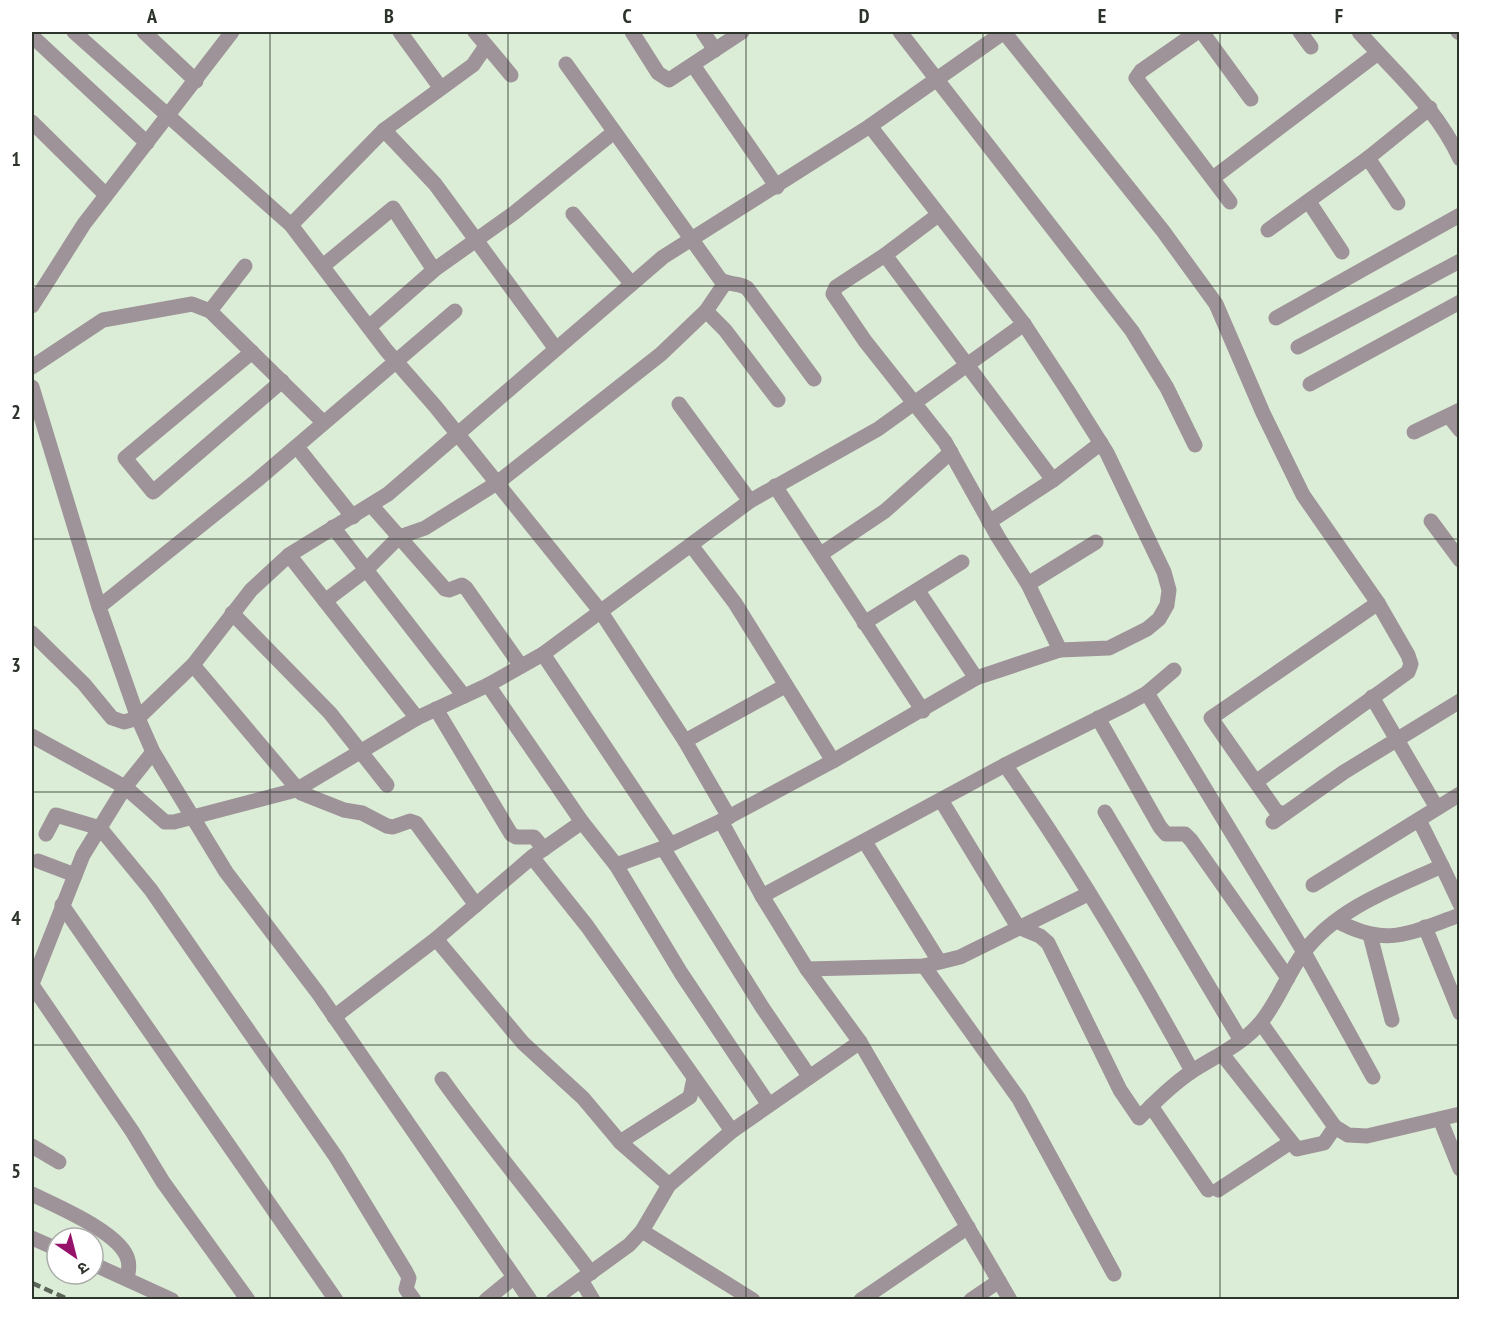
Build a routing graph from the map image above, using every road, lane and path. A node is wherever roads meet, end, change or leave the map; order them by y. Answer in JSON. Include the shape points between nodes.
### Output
{"nodes":[{"id":1,"x":74,"y":32,"type":"edge"},
{"id":2,"x":144,"y":32,"type":"edge"},
{"id":3,"x":232,"y":32,"type":"edge"},
{"id":4,"x":400,"y":32,"type":"edge"},
{"id":5,"x":475,"y":32,"type":"edge"},
{"id":6,"x":632,"y":32,"type":"edge"},
{"id":7,"x":703,"y":32,"type":"edge"},
{"id":8,"x":742,"y":32,"type":"edge"},
{"id":9,"x":900,"y":32,"type":"edge"},
{"id":10,"x":1197,"y":32,"type":"edge"},
{"id":11,"x":1202,"y":32,"type":"edge"},
{"id":12,"x":1300,"y":32,"type":"edge"},
{"id":13,"x":1359,"y":32,"type":"edge"},
{"id":14,"x":32,"y":36,"type":"edge"},
{"id":15,"x":486,"y":46,"type":"junction"},
{"id":16,"x":1311,"y":47,"type":"dead end"},
{"id":17,"x":715,"y":50,"type":"junction"},
{"id":18,"x":1378,"y":53,"type":"junction"},
{"id":19,"x":566,"y":64,"type":"dead end"},
{"id":20,"x":693,"y":65,"type":"junction"},
{"id":21,"x":511,"y":75,"type":"dead end"},
{"id":22,"x":938,"y":80,"type":"junction"},
{"id":23,"x":196,"y":81,"type":"junction"},
{"id":24,"x":440,"y":87,"type":"junction"},
{"id":25,"x":1251,"y":99,"type":"dead end"},
{"id":26,"x":1430,"y":108,"type":"junction"},
{"id":27,"x":170,"y":114,"type":"junction"},
{"id":28,"x":32,"y":122,"type":"edge"},
{"id":29,"x":870,"y":126,"type":"junction"},
{"id":30,"x":384,"y":130,"type":"junction"},
{"id":31,"x":614,"y":132,"type":"junction"},
{"id":32,"x":1456,"y":139,"type":"edge"},
{"id":33,"x":147,"y":143,"type":"junction"},
{"id":34,"x":1368,"y":158,"type":"junction"},
{"id":35,"x":1460,"y":159,"type":"edge"},
{"id":36,"x":1213,"y":178,"type":"junction"},
{"id":37,"x":777,"y":187,"type":"junction"},
{"id":38,"x":106,"y":195,"type":"junction"},
{"id":39,"x":1230,"y":202,"type":"dead end"},
{"id":40,"x":1309,"y":202,"type":"junction"},
{"id":41,"x":1398,"y":203,"type":"dead end"},
{"id":42,"x":573,"y":214,"type":"dead end"},
{"id":43,"x":938,"y":215,"type":"junction"},
{"id":44,"x":1460,"y":215,"type":"edge"},
{"id":45,"x":291,"y":225,"type":"junction"},
{"id":46,"x":1268,"y":230,"type":"dead end"},
{"id":47,"x":690,"y":238,"type":"junction"},
{"id":48,"x":477,"y":241,"type":"junction"},
{"id":49,"x":1342,"y":252,"type":"dead end"},
{"id":50,"x":885,"y":255,"type":"junction"},
{"id":51,"x":1460,"y":261,"type":"edge"},
{"id":52,"x":245,"y":266,"type":"dead end"},
{"id":53,"x":323,"y":266,"type":"junction"},
{"id":54,"x":434,"y":270,"type":"junction"},
{"id":55,"x":631,"y":283,"type":"junction"},
{"id":56,"x":725,"y":283,"type":"junction"},
{"id":57,"x":1460,"y":302,"type":"edge"},
{"id":58,"x":32,"y":306,"type":"edge"},
{"id":59,"x":210,"y":311,"type":"junction"},
{"id":60,"x":455,"y":311,"type":"dead end"},
{"id":61,"x":706,"y":311,"type":"junction"},
{"id":62,"x":1276,"y":318,"type":"dead end"},
{"id":63,"x":1024,"y":324,"type":"junction"},
{"id":64,"x":369,"y":327,"type":"junction"},
{"id":65,"x":1298,"y":347,"type":"dead end"},
{"id":66,"x":556,"y":349,"type":"junction"},
{"id":67,"x":252,"y":352,"type":"junction"},
{"id":68,"x":395,"y":360,"type":"junction"},
{"id":69,"x":966,"y":365,"type":"junction"},
{"id":70,"x":32,"y":367,"type":"edge"},
{"id":71,"x":814,"y":379,"type":"dead end"},
{"id":72,"x":282,"y":381,"type":"junction"},
{"id":73,"x":1310,"y":384,"type":"dead end"},
{"id":74,"x":32,"y":387,"type":"edge"},
{"id":75,"x":778,"y":400,"type":"dead end"},
{"id":76,"x":914,"y":402,"type":"junction"},
{"id":77,"x":679,"y":404,"type":"dead end"},
{"id":78,"x":1454,"y":413,"type":"edge"},
{"id":79,"x":323,"y":422,"type":"junction"},
{"id":80,"x":1460,"y":430,"type":"edge"},
{"id":81,"x":1414,"y":432,"type":"dead end"},
{"id":82,"x":459,"y":435,"type":"junction"},
{"id":83,"x":1101,"y":443,"type":"junction"},
{"id":84,"x":1195,"y":445,"type":"dead end"},
{"id":85,"x":297,"y":447,"type":"junction"},
{"id":86,"x":951,"y":452,"type":"junction"},
{"id":87,"x":1053,"y":480,"type":"junction"},
{"id":88,"x":497,"y":483,"type":"junction"},
{"id":89,"x":775,"y":486,"type":"junction"},
{"id":90,"x":750,"y":501,"type":"junction"},
{"id":91,"x":372,"y":506,"type":"junction"},
{"id":92,"x":353,"y":517,"type":"junction"},
{"id":93,"x":1431,"y":521,"type":"dead end"},
{"id":94,"x":989,"y":522,"type":"junction"},
{"id":95,"x":333,"y":527,"type":"junction"},
{"id":96,"x":399,"y":537,"type":"junction"},
{"id":97,"x":1096,"y":542,"type":"dead end"},
{"id":98,"x":691,"y":545,"type":"junction"},
{"id":99,"x":821,"y":554,"type":"junction"},
{"id":100,"x":289,"y":555,"type":"junction"},
{"id":101,"x":1460,"y":560,"type":"edge"},
{"id":102,"x":962,"y":562,"type":"dead end"},
{"id":103,"x":366,"y":570,"type":"junction"},
{"id":104,"x":1028,"y":584,"type":"junction"},
{"id":105,"x":918,"y":591,"type":"junction"},
{"id":106,"x":325,"y":601,"type":"junction"},
{"id":107,"x":1378,"y":603,"type":"junction"},
{"id":108,"x":99,"y":607,"type":"junction"},
{"id":109,"x":601,"y":612,"type":"junction"},
{"id":110,"x":232,"y":613,"type":"junction"},
{"id":111,"x":864,"y":623,"type":"junction"},
{"id":112,"x":32,"y":633,"type":"edge"},
{"id":113,"x":1060,"y":650,"type":"junction"},
{"id":114,"x":543,"y":654,"type":"junction"},
{"id":115,"x":193,"y":665,"type":"junction"},
{"id":116,"x":520,"y":666,"type":"junction"},
{"id":117,"x":1174,"y":670,"type":"dead end"},
{"id":118,"x":976,"y":678,"type":"junction"},
{"id":119,"x":488,"y":685,"type":"junction"},
{"id":120,"x":785,"y":686,"type":"junction"},
{"id":121,"x":1147,"y":693,"type":"junction"},
{"id":122,"x":464,"y":696,"type":"junction"},
{"id":123,"x":1372,"y":697,"type":"junction"},
{"id":124,"x":1460,"y":701,"type":"edge"},
{"id":125,"x":436,"y":709,"type":"junction"},
{"id":126,"x":923,"y":711,"type":"junction"},
{"id":127,"x":138,"y":718,"type":"junction"},
{"id":128,"x":417,"y":718,"type":"junction"},
{"id":129,"x":1098,"y":718,"type":"junction"},
{"id":130,"x":32,"y":736,"type":"edge"},
{"id":131,"x":1397,"y":739,"type":"junction"},
{"id":132,"x":685,"y":741,"type":"junction"},
{"id":133,"x":153,"y":752,"type":"junction"},
{"id":134,"x":361,"y":753,"type":"junction"},
{"id":135,"x":833,"y":761,"type":"junction"},
{"id":136,"x":1005,"y":765,"type":"junction"},
{"id":137,"x":1257,"y":781,"type":"junction"},
{"id":138,"x":387,"y":785,"type":"dead end"},
{"id":139,"x":125,"y":787,"type":"junction"},
{"id":140,"x":296,"y":790,"type":"junction"},
{"id":141,"x":1460,"y":794,"type":"edge"},
{"id":142,"x":941,"y":800,"type":"junction"},
{"id":143,"x":1437,"y":808,"type":"junction"},
{"id":144,"x":1105,"y":812,"type":"dead end"},
{"id":145,"x":192,"y":818,"type":"junction"},
{"id":146,"x":725,"y":819,"type":"junction"},
{"id":147,"x":1419,"y":820,"type":"junction"},
{"id":148,"x":582,"y":822,"type":"junction"},
{"id":149,"x":99,"y":828,"type":"junction"},
{"id":150,"x":46,"y":834,"type":"dead end"},
{"id":151,"x":865,"y":842,"type":"junction"},
{"id":152,"x":667,"y":846,"type":"junction"},
{"id":153,"x":538,"y":853,"type":"junction"},
{"id":154,"x":38,"y":861,"type":"dead end"},
{"id":155,"x":616,"y":865,"type":"junction"},
{"id":156,"x":1442,"y":866,"type":"junction"},
{"id":157,"x":75,"y":875,"type":"junction"},
{"id":158,"x":1313,"y":885,"type":"dead end"},
{"id":159,"x":1088,"y":894,"type":"junction"},
{"id":160,"x":762,"y":896,"type":"junction"},
{"id":161,"x":1460,"y":904,"type":"edge"},
{"id":162,"x":62,"y":905,"type":"junction"},
{"id":163,"x":476,"y":905,"type":"junction"},
{"id":164,"x":1460,"y":915,"type":"edge"},
{"id":165,"x":1337,"y":921,"type":"junction"},
{"id":166,"x":1018,"y":927,"type":"junction"},
{"id":167,"x":1425,"y":927,"type":"junction"},
{"id":168,"x":1370,"y":935,"type":"junction"},
{"id":169,"x":436,"y":939,"type":"junction"},
{"id":170,"x":1304,"y":952,"type":"junction"},
{"id":171,"x":932,"y":964,"type":"junction"},
{"id":172,"x":807,"y":969,"type":"junction"},
{"id":173,"x":1288,"y":978,"type":"junction"},
{"id":174,"x":32,"y":984,"type":"edge"},
{"id":175,"x":1460,"y":1012,"type":"edge"},
{"id":176,"x":334,"y":1017,"type":"junction"},
{"id":177,"x":1392,"y":1020,"type":"dead end"},
{"id":178,"x":1261,"y":1023,"type":"junction"},
{"id":179,"x":1240,"y":1039,"type":"junction"},
{"id":180,"x":860,"y":1042,"type":"junction"},
{"id":181,"x":1222,"y":1054,"type":"junction"},
{"id":182,"x":1192,"y":1071,"type":"junction"},
{"id":183,"x":809,"y":1076,"type":"junction"},
{"id":184,"x":1373,"y":1077,"type":"dead end"},
{"id":185,"x":442,"y":1078,"type":"dead end"},
{"id":186,"x":694,"y":1078,"type":"junction"},
{"id":187,"x":769,"y":1105,"type":"junction"},
{"id":188,"x":1151,"y":1106,"type":"junction"},
{"id":189,"x":1460,"y":1114,"type":"edge"},
{"id":190,"x":1440,"y":1119,"type":"junction"},
{"id":191,"x":1335,"y":1127,"type":"junction"},
{"id":192,"x":732,"y":1131,"type":"junction"},
{"id":193,"x":620,"y":1142,"type":"junction"},
{"id":194,"x":1291,"y":1142,"type":"junction"},
{"id":195,"x":32,"y":1146,"type":"edge"},
{"id":196,"x":59,"y":1162,"type":"dead end"},
{"id":197,"x":1460,"y":1169,"type":"edge"},
{"id":198,"x":669,"y":1185,"type":"junction"},
{"id":199,"x":32,"y":1194,"type":"edge"},
{"id":200,"x":969,"y":1227,"type":"junction"},
{"id":201,"x":642,"y":1231,"type":"junction"},
{"id":202,"x":105,"y":1269,"type":"edge"},
{"id":203,"x":1114,"y":1274,"type":"dead end"},
{"id":204,"x":586,"y":1276,"type":"junction"},
{"id":205,"x":514,"y":1277,"type":"junction"},
{"id":206,"x":127,"y":1279,"type":"junction"},
{"id":207,"x":999,"y":1281,"type":"junction"},
{"id":208,"x":172,"y":1299,"type":"edge"},
{"id":209,"x":248,"y":1299,"type":"edge"},
{"id":210,"x":336,"y":1299,"type":"edge"},
{"id":211,"x":414,"y":1299,"type":"edge"},
{"id":212,"x":486,"y":1299,"type":"edge"},
{"id":213,"x":530,"y":1299,"type":"edge"},
{"id":214,"x":553,"y":1299,"type":"edge"},
{"id":215,"x":592,"y":1299,"type":"edge"},
{"id":216,"x":753,"y":1299,"type":"edge"},
{"id":217,"x":861,"y":1299,"type":"edge"},
{"id":218,"x":971,"y":1299,"type":"edge"},
{"id":219,"x":1010,"y":1299,"type":"edge"}],
"edges":[{"from":1,"to":27,"type":"street"},
{"from":2,"to":23,"type":"street"},
{"from":3,"to":23,"type":"street"},
{"from":4,"to":24,"type":"street"},
{"from":5,"to":15,"type":"street"},
{"from":6,"to":20,"type":"street","via":[[663,78],[674,78]]},
{"from":7,"to":17,"type":"street"},
{"from":8,"to":17,"type":"street"},
{"from":9,"to":22,"type":"street"},
{"from":10,"to":36,"type":"street","via":[[1136,78]]},
{"from":11,"to":25,"type":"street"},
{"from":12,"to":16,"type":"street"},
{"from":13,"to":18,"type":"street"},
{"from":14,"to":33,"type":"street"},
{"from":15,"to":21,"type":"street"},
{"from":15,"to":24,"type":"street","via":[[473,65]]},
{"from":17,"to":20,"type":"street"},
{"from":18,"to":26,"type":"street"},
{"from":18,"to":36,"type":"street"},
{"from":19,"to":31,"type":"street"},
{"from":20,"to":37,"type":"street"},
{"from":22,"to":29,"type":"street"},
{"from":22,"to":84,"type":"street","via":[[1132,331],[1167,388]]},
{"from":22,"to":107,"type":"street","via":[[1004,32],[1163,231],[1216,304],[1303,495]]},
{"from":23,"to":27,"type":"street"},
{"from":24,"to":30,"type":"street"},
{"from":26,"to":32,"type":"street"},
{"from":26,"to":34,"type":"street"},
{"from":27,"to":33,"type":"street"},
{"from":27,"to":45,"type":"street"},
{"from":28,"to":38,"type":"street"},
{"from":29,"to":37,"type":"street"},
{"from":29,"to":43,"type":"street"},
{"from":30,"to":45,"type":"street"},
{"from":30,"to":48,"type":"street","via":[[435,184]]},
{"from":31,"to":47,"type":"street"},
{"from":31,"to":48,"type":"street"},
{"from":32,"to":35,"type":"street"},
{"from":33,"to":38,"type":"street"},
{"from":34,"to":40,"type":"street"},
{"from":34,"to":41,"type":"street"},
{"from":36,"to":39,"type":"street"},
{"from":37,"to":47,"type":"street"},
{"from":38,"to":58,"type":"street"},
{"from":40,"to":46,"type":"street"},
{"from":40,"to":49,"type":"street"},
{"from":42,"to":55,"type":"street"},
{"from":43,"to":50,"type":"street"},
{"from":43,"to":63,"type":"street"},
{"from":44,"to":62,"type":"street"},
{"from":45,"to":53,"type":"street"},
{"from":47,"to":55,"type":"street"},
{"from":47,"to":56,"type":"street"},
{"from":48,"to":54,"type":"street"},
{"from":48,"to":66,"type":"street"},
{"from":50,"to":69,"type":"street"},
{"from":50,"to":76,"type":"street","via":[[836,287],[832,294]]},
{"from":51,"to":65,"type":"street"},
{"from":52,"to":59,"type":"street"},
{"from":53,"to":54,"type":"street","via":[[393,208]]},
{"from":53,"to":64,"type":"street"},
{"from":54,"to":64,"type":"street"},
{"from":55,"to":66,"type":"street"},
{"from":56,"to":61,"type":"street"},
{"from":56,"to":71,"type":"street","via":[[747,288]]},
{"from":57,"to":73,"type":"street"},
{"from":59,"to":67,"type":"street"},
{"from":59,"to":70,"type":"street","via":[[192,304],[103,320]]},
{"from":60,"to":68,"type":"street"},
{"from":61,"to":75,"type":"street"},
{"from":61,"to":88,"type":"street","via":[[661,354]]},
{"from":63,"to":69,"type":"street"},
{"from":63,"to":83,"type":"street"},
{"from":64,"to":68,"type":"street"},
{"from":66,"to":82,"type":"street"},
{"from":67,"to":72,"type":"street"},
{"from":67,"to":72,"type":"street","via":[[125,458],[153,492]]},
{"from":68,"to":79,"type":"street"},
{"from":68,"to":82,"type":"street"},
{"from":69,"to":76,"type":"street"},
{"from":69,"to":87,"type":"street"},
{"from":72,"to":79,"type":"street"},
{"from":74,"to":108,"type":"street"},
{"from":76,"to":86,"type":"street"},
{"from":76,"to":89,"type":"street","via":[[878,429]]},
{"from":77,"to":90,"type":"street"},
{"from":78,"to":80,"type":"street"},
{"from":78,"to":81,"type":"street"},
{"from":79,"to":85,"type":"street"},
{"from":82,"to":88,"type":"street"},
{"from":82,"to":91,"type":"street"},
{"from":83,"to":87,"type":"street"},
{"from":83,"to":113,"type":"street","via":[[1164,572],[1169,590],[1167,605],[1147,629],[1109,648]]},
{"from":85,"to":92,"type":"street"},
{"from":85,"to":108,"type":"street"},
{"from":86,"to":94,"type":"street"},
{"from":86,"to":99,"type":"street","via":[[885,511]]},
{"from":87,"to":94,"type":"street"},
{"from":88,"to":96,"type":"street","via":[[425,528]]},
{"from":88,"to":109,"type":"street"},
{"from":89,"to":90,"type":"street"},
{"from":89,"to":99,"type":"street"},
{"from":90,"to":98,"type":"street"},
{"from":91,"to":92,"type":"street"},
{"from":91,"to":96,"type":"street"},
{"from":92,"to":95,"type":"street"},
{"from":93,"to":101,"type":"street"},
{"from":94,"to":104,"type":"street"},
{"from":95,"to":100,"type":"street"},
{"from":95,"to":103,"type":"street"},
{"from":96,"to":103,"type":"street"},
{"from":96,"to":116,"type":"street","via":[[445,589],[462,585],[466,588]]},
{"from":97,"to":104,"type":"street"},
{"from":98,"to":109,"type":"street"},
{"from":98,"to":120,"type":"street","via":[[735,603]]},
{"from":99,"to":111,"type":"street"},
{"from":100,"to":106,"type":"street"},
{"from":100,"to":110,"type":"street"},
{"from":102,"to":105,"type":"street"},
{"from":103,"to":106,"type":"street"},
{"from":103,"to":122,"type":"street"},
{"from":104,"to":113,"type":"street"},
{"from":105,"to":111,"type":"street"},
{"from":105,"to":118,"type":"street"},
{"from":106,"to":128,"type":"street"},
{"from":107,"to":123,"type":"street","via":[[1411,664],[1408,672]]},
{"from":107,"to":137,"type":"street","via":[[1211,718]]},
{"from":108,"to":127,"type":"street"},
{"from":109,"to":114,"type":"street"},
{"from":109,"to":132,"type":"street"},
{"from":110,"to":115,"type":"street"},
{"from":110,"to":134,"type":"street","via":[[330,713]]},
{"from":111,"to":126,"type":"street"},
{"from":112,"to":127,"type":"street","via":[[112,718],[124,722]]},
{"from":113,"to":118,"type":"street"},
{"from":114,"to":116,"type":"street"},
{"from":114,"to":152,"type":"street"},
{"from":115,"to":127,"type":"street"},
{"from":115,"to":140,"type":"street"},
{"from":116,"to":119,"type":"street"},
{"from":117,"to":121,"type":"street"},
{"from":118,"to":126,"type":"street"},
{"from":119,"to":122,"type":"street"},
{"from":119,"to":148,"type":"street"},
{"from":120,"to":132,"type":"street"},
{"from":120,"to":135,"type":"street"},
{"from":121,"to":129,"type":"street"},
{"from":121,"to":170,"type":"street"},
{"from":122,"to":125,"type":"street"},
{"from":123,"to":131,"type":"street"},
{"from":123,"to":137,"type":"street"},
{"from":124,"to":131,"type":"street"},
{"from":125,"to":128,"type":"street"},
{"from":125,"to":153,"type":"street","via":[[510,834],[534,837]]},
{"from":126,"to":135,"type":"street"},
{"from":127,"to":133,"type":"street"},
{"from":128,"to":134,"type":"street"},
{"from":129,"to":136,"type":"street"},
{"from":129,"to":173,"type":"street","via":[[1160,827],[1166,834],[1185,834],[1191,840]]},
{"from":130,"to":139,"type":"street"},
{"from":131,"to":137,"type":"street","via":[[1278,818]]},
{"from":131,"to":143,"type":"street"},
{"from":132,"to":146,"type":"street"},
{"from":133,"to":139,"type":"street"},
{"from":133,"to":145,"type":"street"},
{"from":134,"to":138,"type":"street"},
{"from":134,"to":140,"type":"street"},
{"from":135,"to":146,"type":"street"},
{"from":136,"to":142,"type":"street"},
{"from":136,"to":159,"type":"street"},
{"from":139,"to":145,"type":"street","via":[[165,822]]},
{"from":139,"to":149,"type":"street"},
{"from":140,"to":145,"type":"street"},
{"from":140,"to":163,"type":"street","via":[[387,826],[416,823]]},
{"from":141,"to":143,"type":"street"},
{"from":142,"to":151,"type":"street"},
{"from":142,"to":166,"type":"street"},
{"from":143,"to":147,"type":"street"},
{"from":144,"to":179,"type":"street"},
{"from":145,"to":176,"type":"street","via":[[226,872]]},
{"from":146,"to":152,"type":"street"},
{"from":146,"to":160,"type":"street"},
{"from":147,"to":156,"type":"street"},
{"from":147,"to":158,"type":"street"},
{"from":148,"to":153,"type":"street"},
{"from":148,"to":155,"type":"street"},
{"from":149,"to":150,"type":"street","via":[[56,815]]},
{"from":149,"to":157,"type":"street"},
{"from":149,"to":211,"type":"street","via":[[151,890],[336,1157],[406,1272],[406,1289]]},
{"from":151,"to":160,"type":"street"},
{"from":151,"to":171,"type":"street"},
{"from":152,"to":155,"type":"street"},
{"from":152,"to":183,"type":"street"},
{"from":153,"to":163,"type":"street"},
{"from":153,"to":186,"type":"street"},
{"from":154,"to":157,"type":"street"},
{"from":155,"to":187,"type":"street","via":[[681,973]]},
{"from":156,"to":161,"type":"street"},
{"from":156,"to":165,"type":"street"},
{"from":157,"to":162,"type":"street"},
{"from":159,"to":166,"type":"street"},
{"from":159,"to":182,"type":"street","via":[[1146,986]]},
{"from":160,"to":172,"type":"street"},
{"from":162,"to":174,"type":"street"},
{"from":162,"to":210,"type":"street"},
{"from":163,"to":169,"type":"street"},
{"from":164,"to":167,"type":"street"},
{"from":165,"to":168,"type":"street"},
{"from":165,"to":170,"type":"street"},
{"from":166,"to":171,"type":"street","via":[[960,957]]},
{"from":166,"to":188,"type":"street","via":[[1048,943],[1120,1090],[1139,1118]]},
{"from":167,"to":168,"type":"street","via":[[1400,936]]},
{"from":167,"to":175,"type":"street"},
{"from":168,"to":177,"type":"street"},
{"from":169,"to":176,"type":"street"},
{"from":169,"to":193,"type":"street","via":[[523,1043],[582,1098]]},
{"from":170,"to":173,"type":"street"},
{"from":170,"to":184,"type":"street"},
{"from":171,"to":172,"type":"street"},
{"from":171,"to":203,"type":"street","via":[[1019,1099]]},
{"from":172,"to":180,"type":"street"},
{"from":173,"to":178,"type":"street"},
{"from":174,"to":209,"type":"street","via":[[163,1182]]},
{"from":176,"to":205,"type":"street"},
{"from":178,"to":179,"type":"street"},
{"from":178,"to":191,"type":"street"},
{"from":179,"to":181,"type":"street"},
{"from":180,"to":183,"type":"street"},
{"from":180,"to":200,"type":"street"},
{"from":181,"to":182,"type":"street"},
{"from":181,"to":194,"type":"street"},
{"from":182,"to":188,"type":"street"},
{"from":183,"to":187,"type":"street"},
{"from":185,"to":204,"type":"street","via":[[541,1206]]},
{"from":186,"to":192,"type":"street"},
{"from":186,"to":193,"type":"street","via":[[690,1097]]},
{"from":187,"to":192,"type":"street"},
{"from":188,"to":194,"type":"street","via":[[1213,1190]]},
{"from":189,"to":190,"type":"street"},
{"from":190,"to":191,"type":"street","via":[[1367,1136],[1348,1135]]},
{"from":190,"to":197,"type":"street"},
{"from":191,"to":194,"type":"street","via":[[1324,1143],[1297,1149]]},
{"from":192,"to":198,"type":"street"},
{"from":193,"to":198,"type":"street"},
{"from":195,"to":196,"type":"street"},
{"from":198,"to":201,"type":"street"},
{"from":199,"to":206,"type":"street","via":[[88,1223],[120,1246],[128,1260]]},
{"from":200,"to":207,"type":"street"},
{"from":200,"to":217,"type":"street"},
{"from":201,"to":204,"type":"street"},
{"from":201,"to":216,"type":"street"},
{"from":202,"to":206,"type":"street"},
{"from":204,"to":214,"type":"street"},
{"from":204,"to":215,"type":"street"},
{"from":205,"to":212,"type":"street"},
{"from":205,"to":213,"type":"street"},
{"from":206,"to":208,"type":"street"},
{"from":207,"to":218,"type":"street"},
{"from":207,"to":219,"type":"street"}]}
